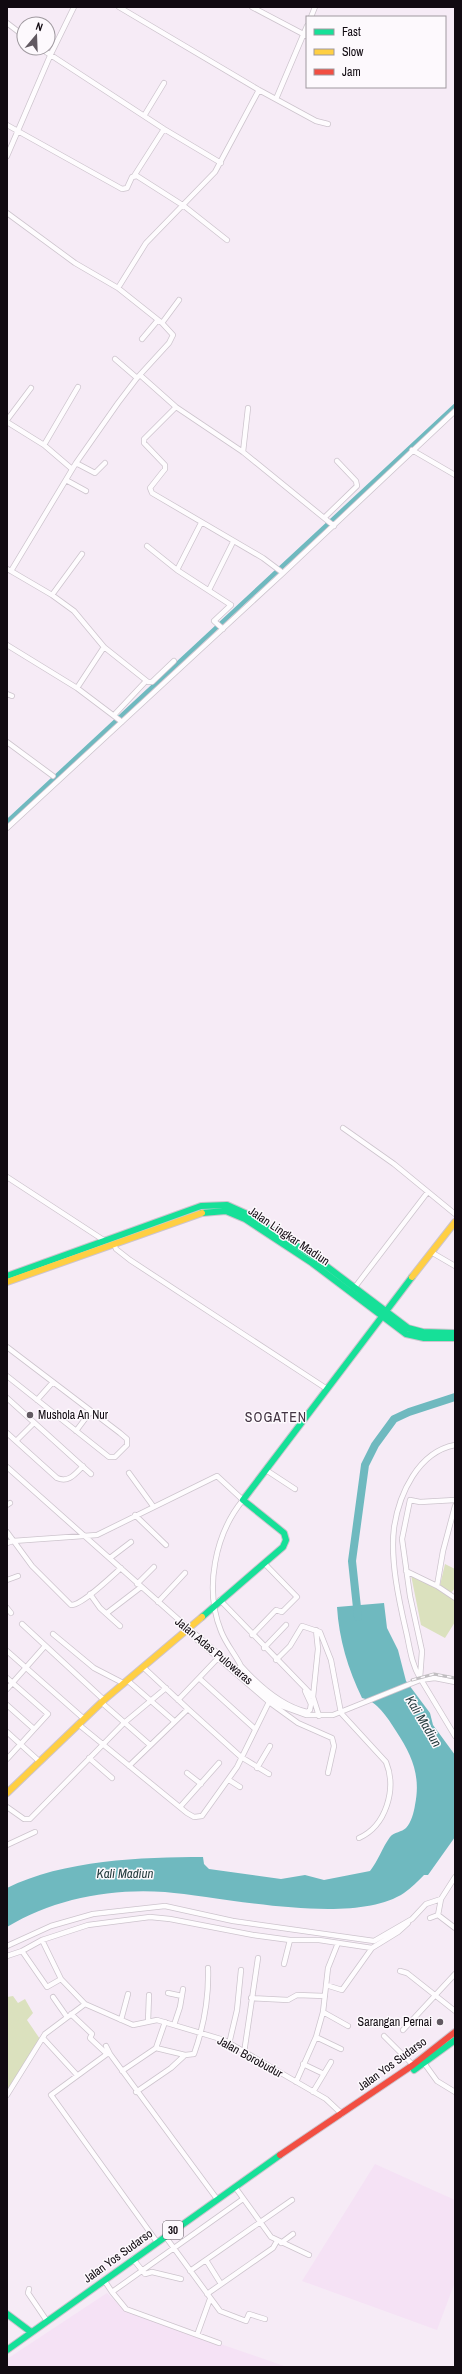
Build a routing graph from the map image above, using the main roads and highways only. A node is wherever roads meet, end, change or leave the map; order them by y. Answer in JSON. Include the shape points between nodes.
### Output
{"nodes":[{"id":1,"x":455,"y":1222,"type":"edge"},
{"id":2,"x":33,"y":1270,"type":"junction"},
{"id":3,"x":7,"y":1276,"type":"edge"},
{"id":4,"x":7,"y":1282,"type":"edge"},
{"id":5,"x":383,"y":1313,"type":"junction"},
{"id":6,"x":455,"y":1333,"type":"edge"},
{"id":7,"x":455,"y":1338,"type":"edge"},
{"id":8,"x":7,"y":1793,"type":"edge"},
{"id":9,"x":455,"y":2032,"type":"edge"},
{"id":10,"x":455,"y":2040,"type":"edge"},
{"id":11,"x":431,"y":2053,"type":"junction"},
{"id":12,"x":342,"y":2114,"type":"junction"},
{"id":13,"x":7,"y":2314,"type":"edge"},
{"id":14,"x":31,"y":2332,"type":"junction"},
{"id":15,"x":7,"y":2350,"type":"edge"}],
"edges":[{"from":1,"to":5,"type":"main road"},
{"from":2,"to":3,"type":"main road","name":"Jalan Lingkar Madiun"},
{"from":2,"to":4,"type":"main road","name":"Jalan Lingkar Madiun"},
{"from":2,"to":5,"type":"main road","name":"Jalan Lingkar Madiun","via":[[206,1212],[226,1211],[246,1219]]},
{"from":2,"to":5,"type":"main road","name":"Jalan Lingkar Madiun","via":[[201,1206],[227,1205],[247,1214],[300,1248],[355,1287]]},
{"from":5,"to":6,"type":"main road","name":"Jalan Lingkar Madiun","via":[[414,1330]]},
{"from":5,"to":7,"type":"main road","name":"Jalan Lingkar Madiun","via":[[406,1334]]},
{"from":5,"to":8,"type":"main road","via":[[243,1500],[286,1535],[283,1548],[102,1701]]},
{"from":9,"to":11,"type":"main road","name":"Jalan Yos Sudarso","number":"30"},
{"from":10,"to":11,"type":"main road","name":"Jalan Yos Sudarso","number":"30"},
{"from":11,"to":12,"type":"main road","name":"Jalan Yos Sudarso","number":"30"},
{"from":11,"to":12,"type":"main road","name":"Jalan Yos Sudarso","number":"30","via":[[424,2063],[353,2111]]},
{"from":12,"to":14,"type":"main road","name":"Jalan Yos Sudarso","number":"30","via":[[304,2138]]},
{"from":13,"to":14,"type":"main road"},
{"from":14,"to":15,"type":"main road","name":"Jalan Yos Sudarso","number":"30"}]}
